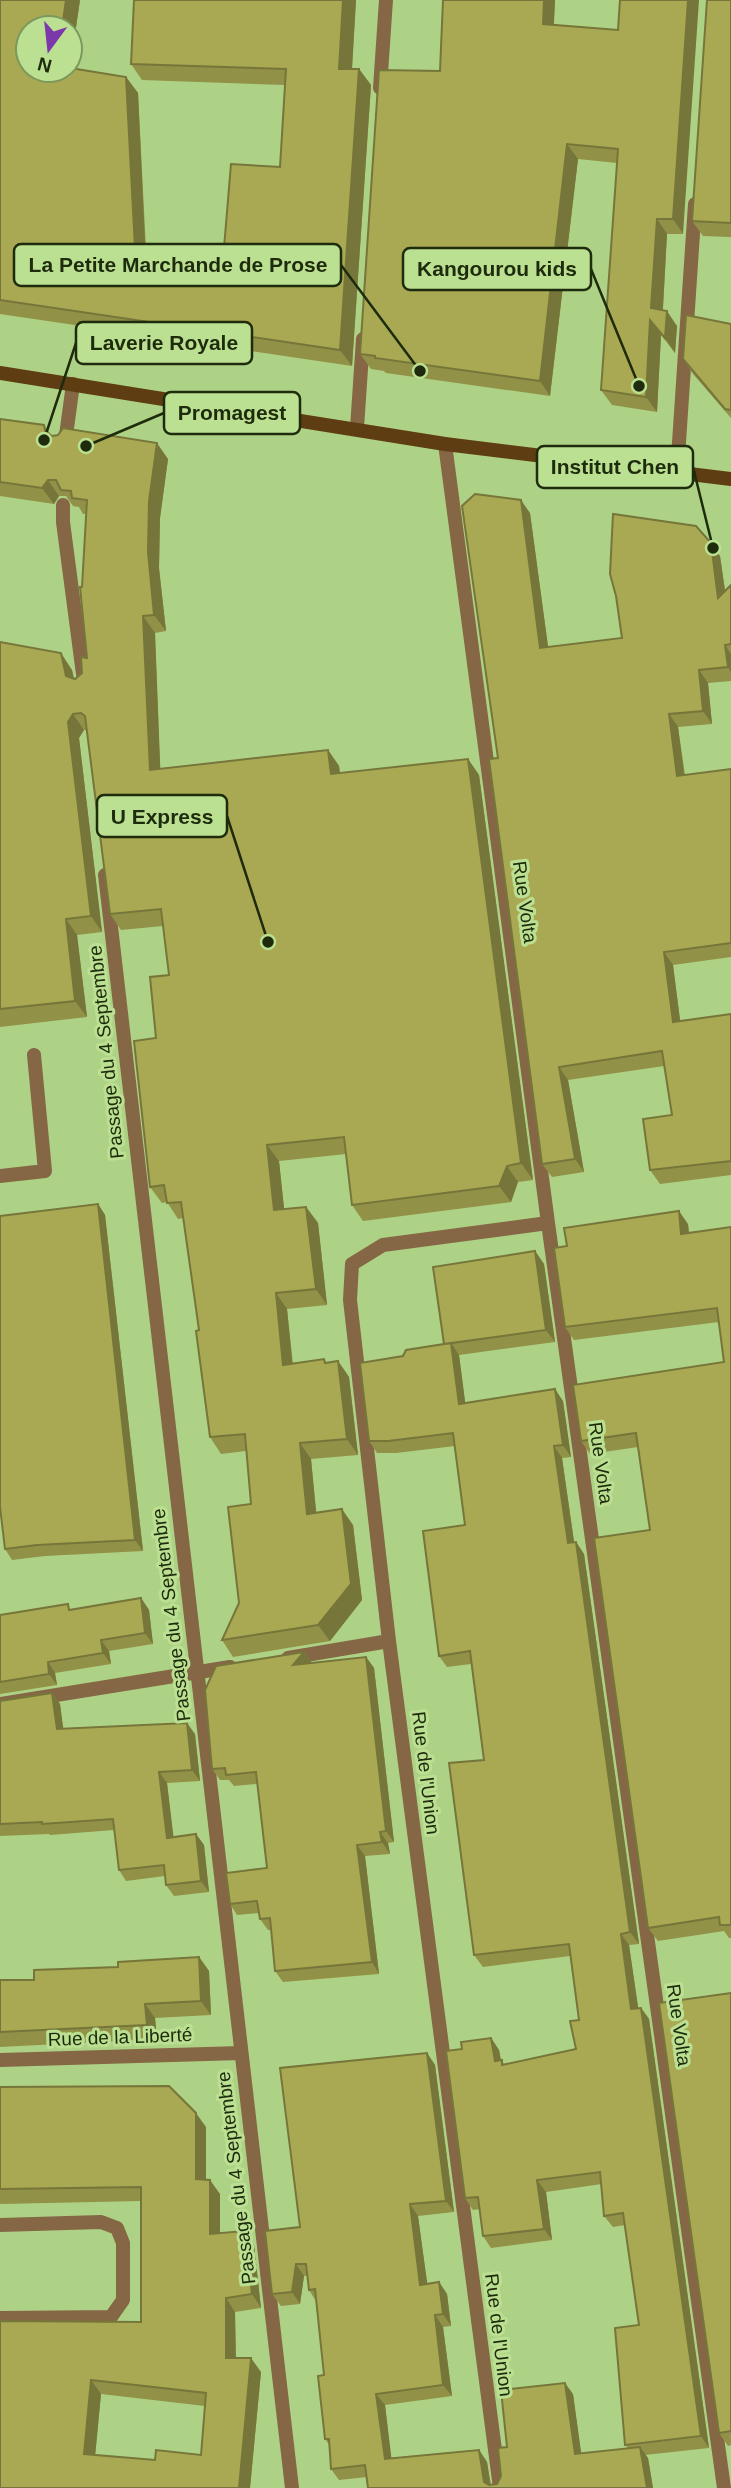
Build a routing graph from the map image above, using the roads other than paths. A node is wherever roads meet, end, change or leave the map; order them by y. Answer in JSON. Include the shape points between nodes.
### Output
{"nodes":[{"id":1,"x":386,"y":0,"type":"edge"},
{"id":2,"x":378,"y":108,"type":"edge"},
{"id":3,"x":696,"y":195,"type":"edge"},
{"id":4,"x":364,"y":324,"type":"edge"},
{"id":5,"x":0,"y":373,"type":"edge"},
{"id":6,"x":73,"y":384,"type":"junction"},
{"id":7,"x":357,"y":428,"type":"junction"},
{"id":8,"x":65,"y":443,"type":"edge"},
{"id":9,"x":445,"y":444,"type":"junction"},
{"id":10,"x":677,"y":472,"type":"junction"},
{"id":11,"x":731,"y":480,"type":"edge"},
{"id":12,"x":63,"y":505,"type":"edge"},
{"id":13,"x":85,"y":686,"type":"edge"},
{"id":14,"x":104,"y":866,"type":"edge"},
{"id":15,"x":34,"y":1055,"type":"dead end"},
{"id":16,"x":0,"y":1176,"type":"edge"},
{"id":17,"x":548,"y":1223,"type":"junction"},
{"id":18,"x":389,"y":1641,"type":"junction"},
{"id":19,"x":279,"y":1659,"type":"edge"},
{"id":20,"x":238,"y":1666,"type":"edge"},
{"id":21,"x":197,"y":1673,"type":"junction"},
{"id":22,"x":0,"y":1704,"type":"edge"},
{"id":23,"x":241,"y":2053,"type":"junction"},
{"id":24,"x":0,"y":2060,"type":"edge"},
{"id":25,"x":0,"y":2225,"type":"edge"},
{"id":26,"x":0,"y":2318,"type":"edge"},
{"id":27,"x":292,"y":2488,"type":"edge"},
{"id":28,"x":500,"y":2488,"type":"edge"},
{"id":29,"x":724,"y":2488,"type":"edge"}],
"edges":[{"from":1,"to":2,"type":"street"},
{"from":3,"to":10,"type":"street"},
{"from":4,"to":7,"type":"street"},
{"from":5,"to":6,"type":"main road"},
{"from":6,"to":7,"type":"main road"},
{"from":6,"to":8,"type":"street"},
{"from":7,"to":9,"type":"main road"},
{"from":9,"to":10,"type":"main road"},
{"from":9,"to":17,"type":"street","name":"Rue Volta"},
{"from":10,"to":11,"type":"main road"},
{"from":12,"to":13,"type":"street"},
{"from":14,"to":21,"type":"street","name":"Passage du 4 Septembre"},
{"from":15,"to":16,"type":"street","via":[[46,1171]]},
{"from":17,"to":18,"type":"street","name":"Rue de l'Union","via":[[383,1245],[352,1264],[350,1300]]},
{"from":17,"to":29,"type":"street","name":"Rue Volta"},
{"from":18,"to":19,"type":"street"},
{"from":18,"to":28,"type":"street","name":"Rue de l'Union"},
{"from":20,"to":21,"type":"street"},
{"from":21,"to":22,"type":"street"},
{"from":21,"to":23,"type":"street","name":"Passage du 4 Septembre"},
{"from":23,"to":24,"type":"street","name":"Rue de la Liberté"},
{"from":23,"to":27,"type":"street","name":"Passage du 4 Septembre"},
{"from":25,"to":26,"type":"street","via":[[101,2222],[117,2228],[123,2244],[123,2300],[111,2317]]}]}
